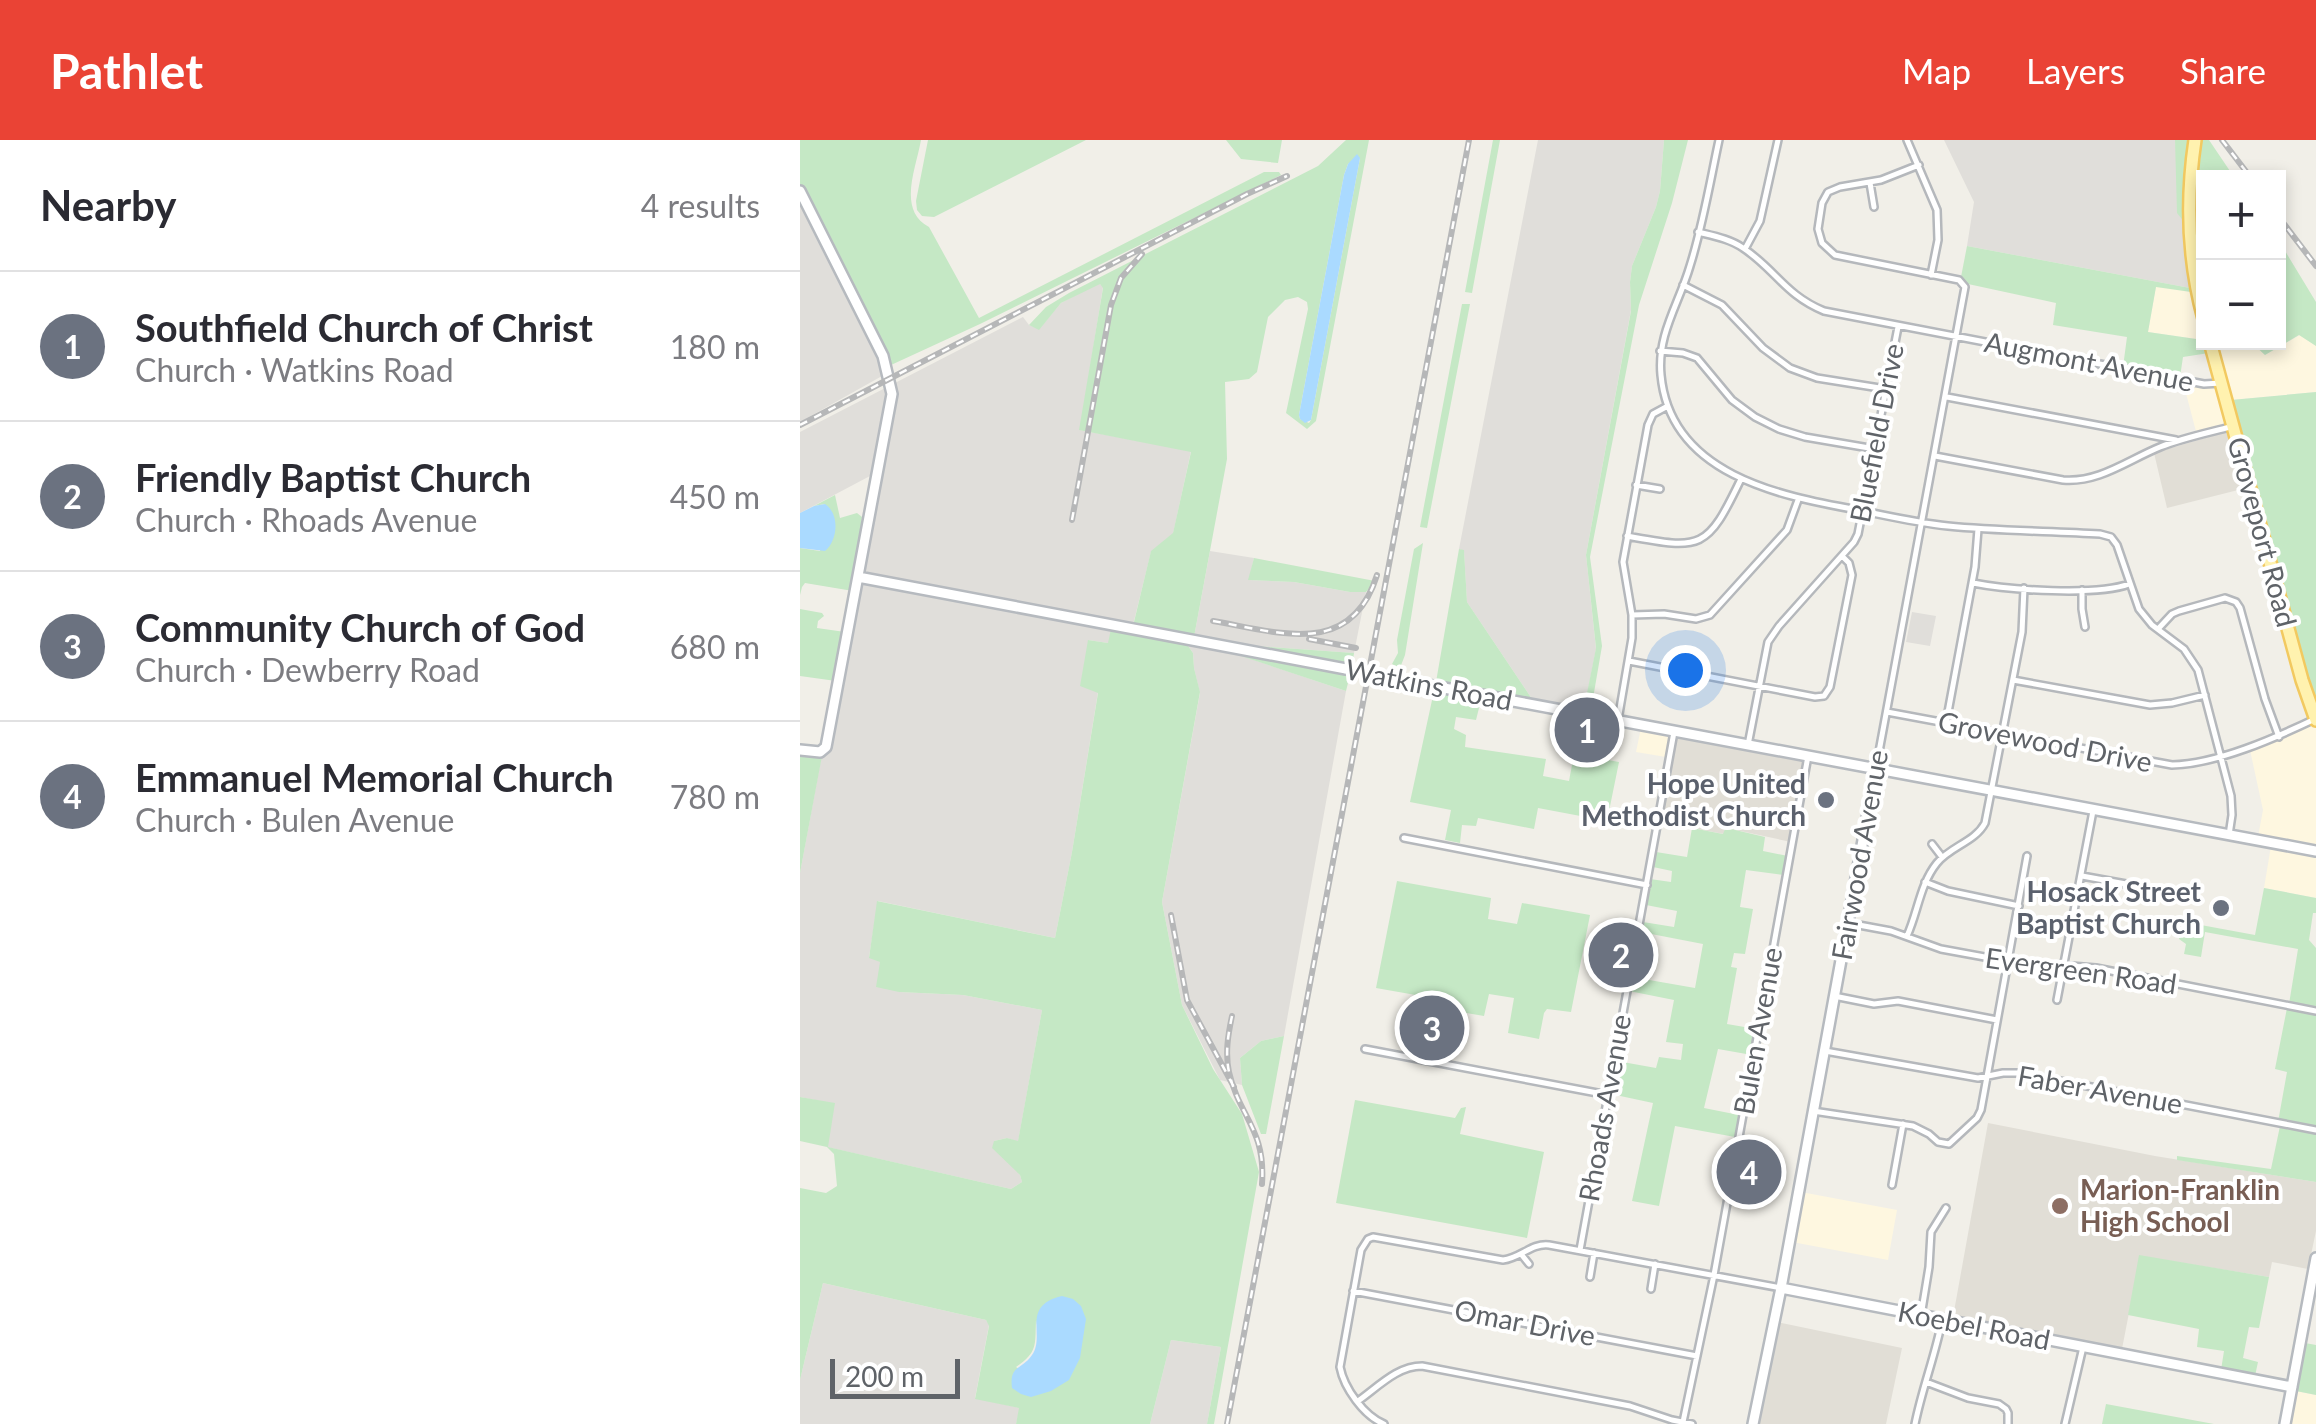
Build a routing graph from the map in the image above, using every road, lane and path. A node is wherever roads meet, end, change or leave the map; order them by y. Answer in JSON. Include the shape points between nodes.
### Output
{"nodes":[{"id":1,"x":1719,"y":140,"type":"edge"},
{"id":2,"x":1778,"y":140,"type":"edge"},
{"id":3,"x":1907,"y":140,"type":"edge"},
{"id":4,"x":2195,"y":140,"type":"edge"},
{"id":5,"x":1918,"y":165,"type":"junction"},
{"id":6,"x":1870,"y":183,"type":"junction"},
{"id":7,"x":800,"y":191,"type":"edge"},
{"id":8,"x":1874,"y":207,"type":"dead end"},
{"id":9,"x":1698,"y":232,"type":"junction"},
{"id":10,"x":1745,"y":249,"type":"junction"},
{"id":11,"x":1931,"y":275,"type":"junction"},
{"id":12,"x":1683,"y":285,"type":"junction"},
{"id":13,"x":2196,"y":285,"type":"edge"},
{"id":14,"x":1898,"y":327,"type":"junction"},
{"id":15,"x":1957,"y":338,"type":"junction"},
{"id":16,"x":2212,"y":350,"type":"edge"},
{"id":17,"x":1660,"y":351,"type":"junction"},
{"id":18,"x":2221,"y":382,"type":"junction"},
{"id":19,"x":1886,"y":390,"type":"junction"},
{"id":20,"x":1946,"y":396,"type":"junction"},
{"id":21,"x":1668,"y":406,"type":"junction"},
{"id":22,"x":2233,"y":426,"type":"junction"},
{"id":23,"x":2180,"y":440,"type":"junction"},
{"id":24,"x":1875,"y":450,"type":"junction"},
{"id":25,"x":1935,"y":456,"type":"junction"},
{"id":26,"x":1742,"y":478,"type":"junction"},
{"id":27,"x":1636,"y":485,"type":"junction"},
{"id":28,"x":1660,"y":489,"type":"dead end"},
{"id":29,"x":1798,"y":499,"type":"junction"},
{"id":30,"x":1864,"y":511,"type":"junction"},
{"id":31,"x":1922,"y":522,"type":"junction"},
{"id":32,"x":1978,"y":528,"type":"junction"},
{"id":33,"x":1627,"y":536,"type":"junction"},
{"id":34,"x":1842,"y":555,"type":"junction"},
{"id":35,"x":858,"y":577,"type":"junction"},
{"id":36,"x":1972,"y":583,"type":"junction"},
{"id":37,"x":2129,"y":584,"type":"junction"},
{"id":38,"x":2024,"y":588,"type":"junction"},
{"id":39,"x":2082,"y":590,"type":"junction"},
{"id":40,"x":1632,"y":615,"type":"junction"},
{"id":41,"x":2085,"y":627,"type":"dead end"},
{"id":42,"x":2158,"y":629,"type":"junction"},
{"id":43,"x":1629,"y":661,"type":"junction"},
{"id":44,"x":2012,"y":680,"type":"junction"},
{"id":45,"x":1759,"y":686,"type":"junction"},
{"id":46,"x":2205,"y":694,"type":"junction"},
{"id":47,"x":1887,"y":712,"type":"junction"},
{"id":48,"x":1618,"y":720,"type":"junction"},
{"id":49,"x":2316,"y":720,"type":"edge"},
{"id":50,"x":1946,"y":723,"type":"junction"},
{"id":51,"x":1674,"y":731,"type":"junction"},
{"id":52,"x":2002,"y":733,"type":"junction"},
{"id":53,"x":2279,"y":736,"type":"junction"},
{"id":54,"x":1748,"y":745,"type":"junction"},
{"id":55,"x":800,"y":750,"type":"edge"},
{"id":56,"x":2221,"y":755,"type":"junction"},
{"id":57,"x":1808,"y":756,"type":"junction"},
{"id":58,"x":1876,"y":769,"type":"junction"},
{"id":59,"x":1992,"y":791,"type":"junction"},
{"id":60,"x":2094,"y":810,"type":"junction"},
{"id":61,"x":2229,"y":835,"type":"junction"},
{"id":62,"x":1404,"y":838,"type":"dead end"},
{"id":63,"x":1932,"y":844,"type":"dead end"},
{"id":64,"x":2316,"y":851,"type":"edge"},
{"id":65,"x":2028,"y":856,"type":"dead end"},
{"id":66,"x":1942,"y":857,"type":"junction"},
{"id":67,"x":2082,"y":876,"type":"junction"},
{"id":68,"x":1925,"y":882,"type":"junction"},
{"id":69,"x":1647,"y":885,"type":"junction"},
{"id":70,"x":2192,"y":896,"type":"dead end"},
{"id":71,"x":2019,"y":906,"type":"junction"},
{"id":72,"x":1848,"y":923,"type":"junction"},
{"id":73,"x":1907,"y":936,"type":"junction"},
{"id":74,"x":2008,"y":961,"type":"junction"},
{"id":75,"x":2063,"y":967,"type":"junction"},
{"id":76,"x":1834,"y":996,"type":"junction"},
{"id":77,"x":2057,"y":1000,"type":"dead end"},
{"id":78,"x":2316,"y":1011,"type":"edge"},
{"id":79,"x":1998,"y":1020,"type":"junction"},
{"id":80,"x":1366,"y":1049,"type":"dead end"},
{"id":81,"x":1824,"y":1051,"type":"junction"},
{"id":82,"x":1987,"y":1077,"type":"junction"},
{"id":83,"x":1608,"y":1094,"type":"junction"},
{"id":84,"x":1813,"y":1111,"type":"junction"},
{"id":85,"x":1903,"y":1124,"type":"junction"},
{"id":86,"x":2316,"y":1130,"type":"edge"},
{"id":87,"x":1892,"y":1185,"type":"dead end"},
{"id":88,"x":1946,"y":1208,"type":"dead end"},
{"id":89,"x":1580,"y":1250,"type":"junction"},
{"id":90,"x":1594,"y":1253,"type":"junction"},
{"id":91,"x":1521,"y":1254,"type":"junction"},
{"id":92,"x":2316,"y":1258,"type":"edge"},
{"id":93,"x":1529,"y":1264,"type":"dead end"},
{"id":94,"x":1655,"y":1264,"type":"junction"},
{"id":95,"x":1714,"y":1275,"type":"junction"},
{"id":96,"x":1590,"y":1277,"type":"dead end"},
{"id":97,"x":1780,"y":1288,"type":"junction"},
{"id":98,"x":1650,"y":1289,"type":"dead end"},
{"id":99,"x":1353,"y":1291,"type":"junction"},
{"id":100,"x":1921,"y":1316,"type":"junction"},
{"id":101,"x":1942,"y":1320,"type":"junction"},
{"id":102,"x":2082,"y":1347,"type":"junction"},
{"id":103,"x":1697,"y":1356,"type":"junction"},
{"id":104,"x":1926,"y":1382,"type":"junction"},
{"id":105,"x":2292,"y":1386,"type":"junction"},
{"id":106,"x":1358,"y":1401,"type":"junction"},
{"id":107,"x":1683,"y":1422,"type":"edge"},
{"id":108,"x":1384,"y":1424,"type":"edge"},
{"id":109,"x":1692,"y":1424,"type":"edge"},
{"id":110,"x":1752,"y":1424,"type":"edge"},
{"id":111,"x":1915,"y":1424,"type":"edge"},
{"id":112,"x":2008,"y":1424,"type":"edge"},
{"id":113,"x":2066,"y":1424,"type":"edge"},
{"id":114,"x":2286,"y":1424,"type":"edge"}],
"edges":[{"from":1,"to":9,"type":"street"},
{"from":2,"to":10,"type":"street","via":[[1760,220]]},
{"from":3,"to":5,"type":"street"},
{"from":4,"to":13,"type":"main road","via":[[2189,190]]},
{"from":5,"to":6,"type":"street"},
{"from":5,"to":11,"type":"street","via":[[1938,218]]},
{"from":6,"to":8,"type":"street"},
{"from":6,"to":11,"type":"street","via":[[1832,190],[1823,200],[1820,238],[1835,255]]},
{"from":7,"to":35,"type":"street","via":[[890,381]]},
{"from":9,"to":10,"type":"street"},
{"from":9,"to":12,"type":"street"},
{"from":10,"to":14,"type":"street","name":"Augmont Avenue","via":[[1813,307]]},
{"from":11,"to":15,"type":"street","name":"Fairwood Avenue","via":[[1965,285]]},
{"from":12,"to":17,"type":"street"},
{"from":12,"to":19,"type":"street","via":[[1722,305],[1790,368]]},
{"from":14,"to":15,"type":"street","name":"Augmont Avenue"},
{"from":14,"to":19,"type":"street","name":"Bluefield Drive"},
{"from":15,"to":18,"type":"street","name":"Augmont Avenue"},
{"from":15,"to":20,"type":"street","name":"Fairwood Avenue"},
{"from":16,"to":18,"type":"main road","name":"Groveport Road"},
{"from":17,"to":21,"type":"street"},
{"from":17,"to":24,"type":"street","via":[[1697,358],[1732,400],[1767,424]]},
{"from":18,"to":22,"type":"main road","name":"Groveport Road"},
{"from":19,"to":24,"type":"street","name":"Bluefield Drive"},
{"from":20,"to":23,"type":"street"},
{"from":20,"to":25,"type":"street","name":"Fairwood Avenue"},
{"from":21,"to":26,"type":"street","via":[[1697,450]]},
{"from":21,"to":27,"type":"street","via":[[1648,423]]},
{"from":22,"to":23,"type":"street"},
{"from":22,"to":49,"type":"main road","name":"Groveport Road"},
{"from":23,"to":25,"type":"street","via":[[2082,481]]},
{"from":24,"to":30,"type":"street","name":"Bluefield Drive"},
{"from":25,"to":31,"type":"street","name":"Fairwood Avenue"},
{"from":26,"to":29,"type":"street"},
{"from":26,"to":33,"type":"street","via":[[1724,513],[1694,543]]},
{"from":27,"to":28,"type":"street"},
{"from":27,"to":33,"type":"street"},
{"from":29,"to":30,"type":"street"},
{"from":29,"to":40,"type":"street","via":[[1787,530],[1710,615]]},
{"from":30,"to":31,"type":"street"},
{"from":30,"to":34,"type":"street","name":"Bluefield Drive"},
{"from":31,"to":32,"type":"street"},
{"from":31,"to":47,"type":"street","name":"Fairwood Avenue"},
{"from":32,"to":36,"type":"street"},
{"from":32,"to":37,"type":"street","via":[[2111,537]]},
{"from":33,"to":40,"type":"street","via":[[1624,574]]},
{"from":34,"to":45,"type":"street","name":"Bluefield Drive","via":[[1774,633]]},
{"from":34,"to":45,"type":"street","via":[[1852,575],[1827,695]]},
{"from":35,"to":48,"type":"street","name":"Watkins Road","bridge":true},
{"from":35,"to":55,"type":"street","via":[[826,747]]},
{"from":36,"to":38,"type":"street"},
{"from":36,"to":50,"type":"street"},
{"from":37,"to":39,"type":"street"},
{"from":37,"to":42,"type":"street","via":[[2138,609]]},
{"from":38,"to":39,"type":"street"},
{"from":38,"to":44,"type":"street"},
{"from":39,"to":41,"type":"street"},
{"from":40,"to":43,"type":"street"},
{"from":42,"to":46,"type":"street","via":[[2190,657]]},
{"from":42,"to":53,"type":"street","via":[[2178,610],[2225,598],[2236,602]]},
{"from":43,"to":45,"type":"street"},
{"from":43,"to":48,"type":"street"},
{"from":44,"to":46,"type":"street","via":[[2150,705]]},
{"from":44,"to":52,"type":"street"},
{"from":45,"to":54,"type":"street","name":"Bluefield Drive"},
{"from":46,"to":56,"type":"street"},
{"from":47,"to":50,"type":"street","name":"Grovewood Drive"},
{"from":47,"to":58,"type":"street","name":"Fairwood Avenue"},
{"from":48,"to":51,"type":"street","name":"Watkins Road"},
{"from":49,"to":53,"type":"street","name":"Grovewood Drive"},
{"from":50,"to":52,"type":"street","name":"Grovewood Drive"},
{"from":51,"to":54,"type":"street","name":"Watkins Road"},
{"from":51,"to":69,"type":"street","name":"Rhoads Avenue"},
{"from":52,"to":56,"type":"street","name":"Grovewood Drive","via":[[2172,765]]},
{"from":52,"to":59,"type":"street"},
{"from":53,"to":56,"type":"street","name":"Grovewood Drive"},
{"from":54,"to":57,"type":"street","name":"Watkins Road"},
{"from":56,"to":61,"type":"street","via":[[2231,796]]},
{"from":57,"to":58,"type":"street","name":"Watkins Road"},
{"from":57,"to":95,"type":"street","name":"Bulen Avenue"},
{"from":58,"to":59,"type":"street","name":"Watkins Road"},
{"from":58,"to":72,"type":"street","name":"Fairwood Avenue"},
{"from":59,"to":60,"type":"street","name":"Watkins Road"},
{"from":59,"to":66,"type":"street","via":[[1981,831]]},
{"from":60,"to":61,"type":"street","name":"Watkins Road"},
{"from":60,"to":67,"type":"street"},
{"from":61,"to":64,"type":"street","name":"Watkins Road"},
{"from":62,"to":69,"type":"street"},
{"from":63,"to":66,"type":"street"},
{"from":65,"to":71,"type":"street"},
{"from":66,"to":68,"type":"street"},
{"from":67,"to":70,"type":"street"},
{"from":67,"to":75,"type":"street"},
{"from":68,"to":71,"type":"street"},
{"from":68,"to":73,"type":"street"},
{"from":69,"to":83,"type":"street","name":"Rhoads Avenue"},
{"from":71,"to":74,"type":"street"},
{"from":72,"to":73,"type":"street","name":"Evergreen Road"},
{"from":72,"to":76,"type":"street","name":"Fairwood Avenue"},
{"from":73,"to":74,"type":"street","name":"Evergreen Road"},
{"from":74,"to":75,"type":"street","name":"Evergreen Road"},
{"from":74,"to":79,"type":"street"},
{"from":75,"to":77,"type":"street"},
{"from":75,"to":78,"type":"street","name":"Evergreen Road"},
{"from":76,"to":79,"type":"street"},
{"from":76,"to":81,"type":"street","name":"Fairwood Avenue"},
{"from":79,"to":82,"type":"street"},
{"from":80,"to":83,"type":"street"},
{"from":81,"to":82,"type":"street","name":"Faber Avenue"},
{"from":81,"to":84,"type":"street","name":"Fairwood Avenue"},
{"from":82,"to":85,"type":"street","via":[[1980,1114],[1949,1144]]},
{"from":82,"to":86,"type":"street","name":"Faber Avenue","via":[[2019,1073]]},
{"from":83,"to":89,"type":"street","name":"Rhoads Avenue"},
{"from":84,"to":85,"type":"street"},
{"from":84,"to":97,"type":"street","name":"Fairwood Avenue"},
{"from":85,"to":87,"type":"street"},
{"from":88,"to":100,"type":"street","via":[[1931,1232]]},
{"from":89,"to":90,"type":"street","name":"Koebel Road"},
{"from":89,"to":91,"type":"street","name":"Koebel Road","via":[[1543,1244]]},
{"from":90,"to":94,"type":"street","name":"Koebel Road"},
{"from":90,"to":96,"type":"street"},
{"from":91,"to":93,"type":"street"},
{"from":91,"to":99,"type":"street","name":"Koebel Road","via":[[1496,1260],[1368,1239]]},
{"from":92,"to":105,"type":"street"},
{"from":94,"to":95,"type":"street","name":"Koebel Road"},
{"from":94,"to":98,"type":"street"},
{"from":95,"to":97,"type":"street","name":"Koebel Road"},
{"from":95,"to":103,"type":"street","name":"Bulen Avenue"},
{"from":97,"to":100,"type":"street","name":"Koebel Road"},
{"from":97,"to":110,"type":"street","name":"Fairwood Avenue"},
{"from":99,"to":103,"type":"street","name":"Omar Drive"},
{"from":99,"to":106,"type":"street","via":[[1340,1367]]},
{"from":100,"to":101,"type":"street","name":"Koebel Road"},
{"from":101,"to":102,"type":"street","name":"Koebel Road"},
{"from":101,"to":104,"type":"street"},
{"from":102,"to":105,"type":"street","name":"Koebel Road"},
{"from":102,"to":113,"type":"street"},
{"from":103,"to":107,"type":"street","name":"Bulen Avenue"},
{"from":104,"to":111,"type":"street"},
{"from":104,"to":112,"type":"street","via":[[2003,1406]]},
{"from":105,"to":114,"type":"street"},
{"from":106,"to":107,"type":"street","via":[[1398,1371],[1422,1366]]},
{"from":106,"to":108,"type":"street"},
{"from":107,"to":109,"type":"street"}]}
